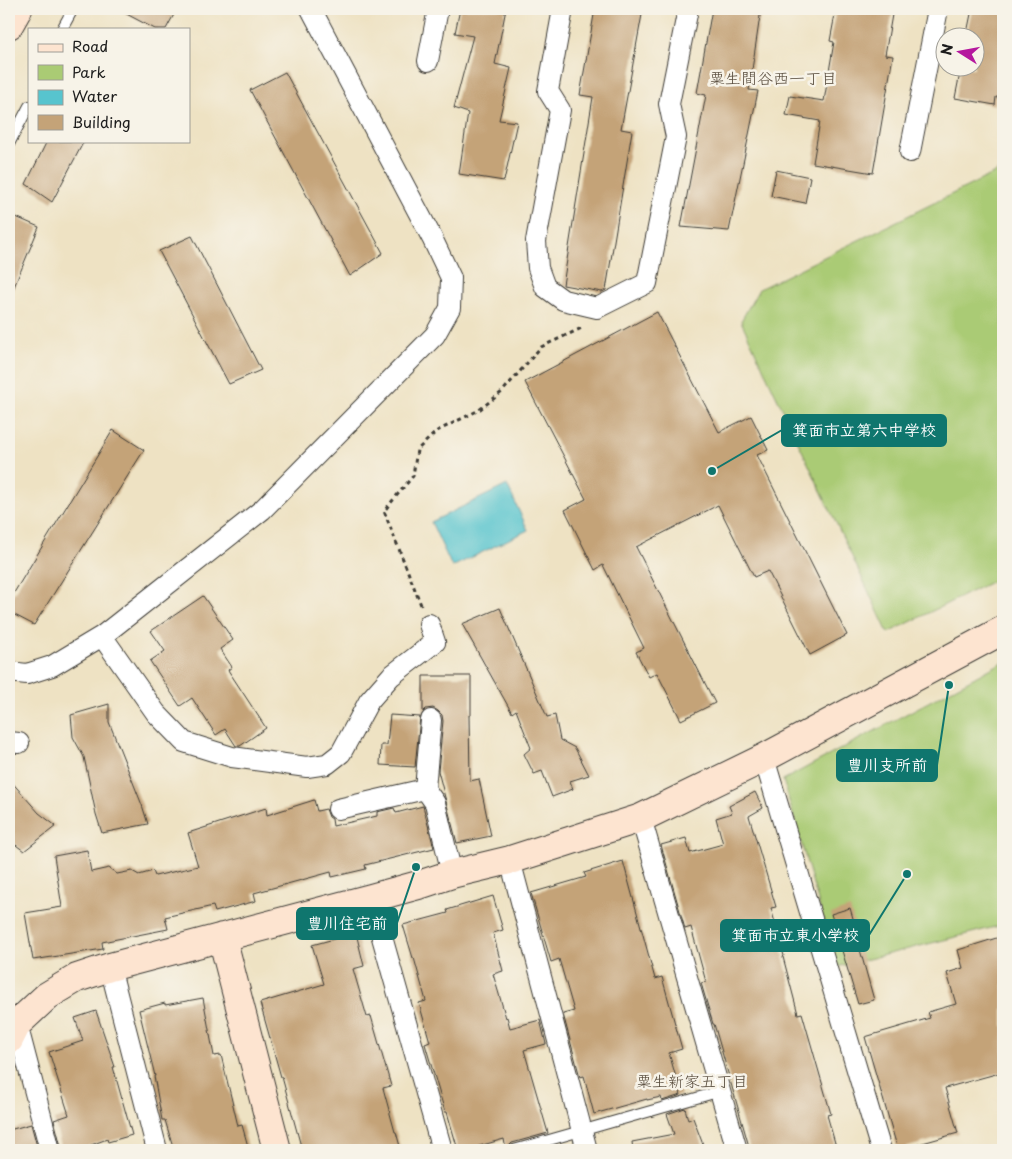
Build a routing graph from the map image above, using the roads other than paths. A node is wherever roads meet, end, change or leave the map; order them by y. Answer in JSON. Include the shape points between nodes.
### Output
{"nodes":[{"id":1,"x":18,"y":9,"type":"edge"},
{"id":2,"x":72,"y":9,"type":"edge"},
{"id":3,"x":311,"y":9,"type":"edge"},
{"id":4,"x":438,"y":9,"type":"edge"},
{"id":5,"x":563,"y":9,"type":"edge"},
{"id":6,"x":688,"y":9,"type":"edge"},
{"id":7,"x":938,"y":9,"type":"edge"},
{"id":8,"x":9,"y":25,"type":"edge"},
{"id":9,"x":62,"y":28,"type":"edge"},
{"id":10,"x":428,"y":61,"type":"dead end"},
{"id":11,"x":28,"y":108,"type":"edge"},
{"id":12,"x":9,"y":144,"type":"edge"},
{"id":13,"x":910,"y":152,"type":"dead end"},
{"id":14,"x":429,"y":624,"type":"road end"},
{"id":15,"x":1003,"y":630,"type":"edge"},
{"id":16,"x":102,"y":636,"type":"junction"},
{"id":17,"x":9,"y":672,"type":"edge"},
{"id":18,"x":431,"y":720,"type":"dead end"},
{"id":19,"x":764,"y":758,"type":"junction"},
{"id":20,"x":425,"y":789,"type":"junction"},
{"id":21,"x":338,"y":809,"type":"dead end"},
{"id":22,"x":641,"y":818,"type":"junction"},
{"id":23,"x":510,"y":860,"type":"junction"},
{"id":24,"x":452,"y":874,"type":"junction"},
{"id":25,"x":371,"y":898,"type":"junction"},
{"id":26,"x":222,"y":937,"type":"junction"},
{"id":27,"x":110,"y":967,"type":"junction"},
{"id":28,"x":13,"y":1032,"type":"edge"},
{"id":29,"x":721,"y":1091,"type":"junction"},
{"id":30,"x":584,"y":1141,"type":"edge"},
{"id":31,"x":50,"y":1150,"type":"edge"},
{"id":32,"x":158,"y":1150,"type":"edge"},
{"id":33,"x":277,"y":1150,"type":"edge"},
{"id":34,"x":442,"y":1150,"type":"edge"},
{"id":35,"x":514,"y":1150,"type":"edge"},
{"id":36,"x":737,"y":1150,"type":"edge"},
{"id":37,"x":881,"y":1150,"type":"edge"}],
"edges":[{"from":1,"to":8,"type":"street"},
{"from":2,"to":9,"type":"lane"},
{"from":3,"to":16,"type":"street","via":[[451,278],[450,308],[435,335],[262,510]]},
{"from":4,"to":10,"type":"street"},
{"from":5,"to":6,"type":"street","via":[[548,90],[560,110],[536,241],[538,268],[545,287],[563,300],[597,308],[647,283],[676,137],[669,104]]},
{"from":7,"to":13,"type":"street"},
{"from":11,"to":12,"type":"lane"},
{"from":14,"to":16,"type":"street","via":[[435,642],[391,676],[369,700],[342,754],[327,764],[307,767],[232,757],[184,742],[156,713]]},
{"from":15,"to":19,"type":"street"},
{"from":16,"to":17,"type":"street","via":[[52,666],[27,674]]},
{"from":18,"to":20,"type":"street"},
{"from":19,"to":22,"type":"street"},
{"from":19,"to":37,"type":"street"},
{"from":20,"to":21,"type":"street"},
{"from":20,"to":24,"type":"street","via":[[435,804]]},
{"from":22,"to":23,"type":"street"},
{"from":22,"to":29,"type":"street"},
{"from":23,"to":24,"type":"street"},
{"from":23,"to":30,"type":"street"},
{"from":24,"to":25,"type":"street"},
{"from":25,"to":26,"type":"street"},
{"from":25,"to":34,"type":"street"},
{"from":26,"to":27,"type":"street"},
{"from":26,"to":33,"type":"street"},
{"from":27,"to":28,"type":"street","via":[[77,978],[47,996]]},
{"from":27,"to":32,"type":"street"},
{"from":28,"to":31,"type":"street"},
{"from":29,"to":30,"type":"lane"},
{"from":29,"to":36,"type":"street"},
{"from":30,"to":35,"type":"lane"}]}
